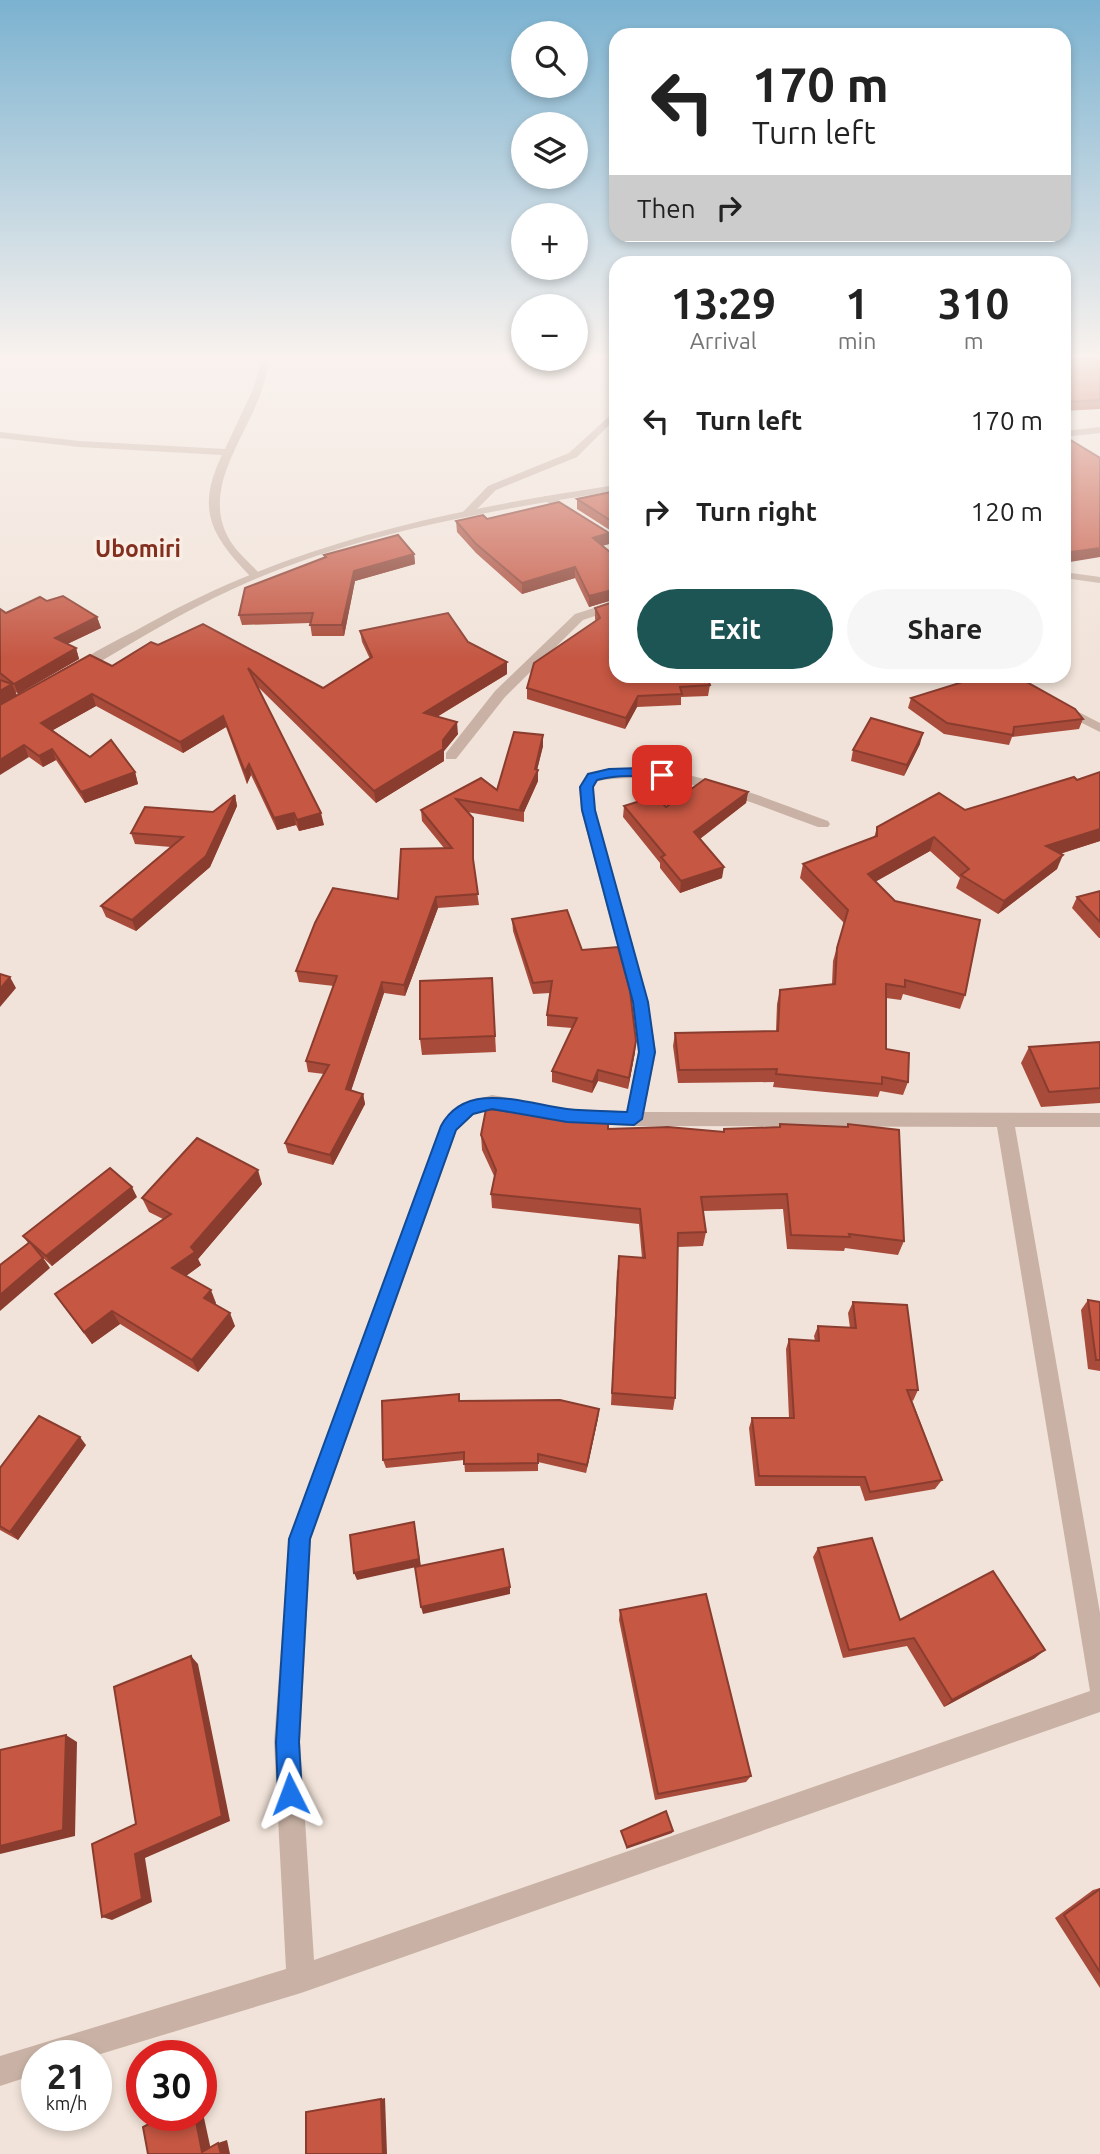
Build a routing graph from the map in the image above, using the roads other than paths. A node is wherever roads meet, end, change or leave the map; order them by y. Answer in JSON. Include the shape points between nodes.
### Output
{"nodes":[{"id":1,"x":224,"y":459,"type":"edge"},
{"id":2,"x":564,"y":459,"type":"edge"},
{"id":3,"x":609,"y":489,"type":"edge"},
{"id":4,"x":548,"y":498,"type":"junction"},
{"id":5,"x":468,"y":512,"type":"junction"},
{"id":6,"x":609,"y":537,"type":"edge"},
{"id":7,"x":254,"y":575,"type":"junction"},
{"id":8,"x":1071,"y":576,"type":"edge"},
{"id":9,"x":1100,"y":580,"type":"edge"},
{"id":10,"x":609,"y":607,"type":"edge"},
{"id":11,"x":67,"y":675,"type":"edge"},
{"id":12,"x":1053,"y":702,"type":"edge"},
{"id":13,"x":1100,"y":728,"type":"edge"},
{"id":14,"x":451,"y":756,"type":"dead end"},
{"id":15,"x":823,"y":824,"type":"dead end"},
{"id":16,"x":634,"y":1119,"type":"junction"},
{"id":17,"x":1100,"y":1120,"type":"edge"},
{"id":18,"x":1005,"y":1122,"type":"junction"},
{"id":19,"x":1100,"y":1684,"type":"edge"},
{"id":20,"x":1100,"y":1700,"type":"edge"},
{"id":21,"x":300,"y":1979,"type":"junction"},
{"id":22,"x":100,"y":2040,"type":"edge"},
{"id":23,"x":21,"y":2064,"type":"edge"},
{"id":24,"x":0,"y":2071,"type":"edge"}],
"edges":[{"from":1,"to":7,"type":"street","via":[[216,482],[214,518],[233,558]]},
{"from":2,"to":5,"type":"street","via":[[492,488]]},
{"from":3,"to":4,"type":"street"},
{"from":4,"to":5,"type":"street"},
{"from":4,"to":6,"type":"street"},
{"from":5,"to":7,"type":"street","via":[[376,534]]},
{"from":7,"to":11,"type":"street"},
{"from":8,"to":9,"type":"street"},
{"from":10,"to":14,"type":"street","via":[[579,617],[500,694]]},
{"from":12,"to":13,"type":"street"},
{"from":15,"to":16,"type":"street","via":[[708,783],[640,771],[593,777],[586,787],[640,1002],[647,1052]]},
{"from":16,"to":18,"type":"street"},
{"from":16,"to":21,"type":"street","via":[[567,1115],[492,1102],[468,1109],[449,1126],[300,1539],[287,1742]]},
{"from":17,"to":18,"type":"street"},
{"from":18,"to":19,"type":"street"},
{"from":20,"to":21,"type":"street"},
{"from":21,"to":22,"type":"street"},
{"from":23,"to":24,"type":"street"}]}
